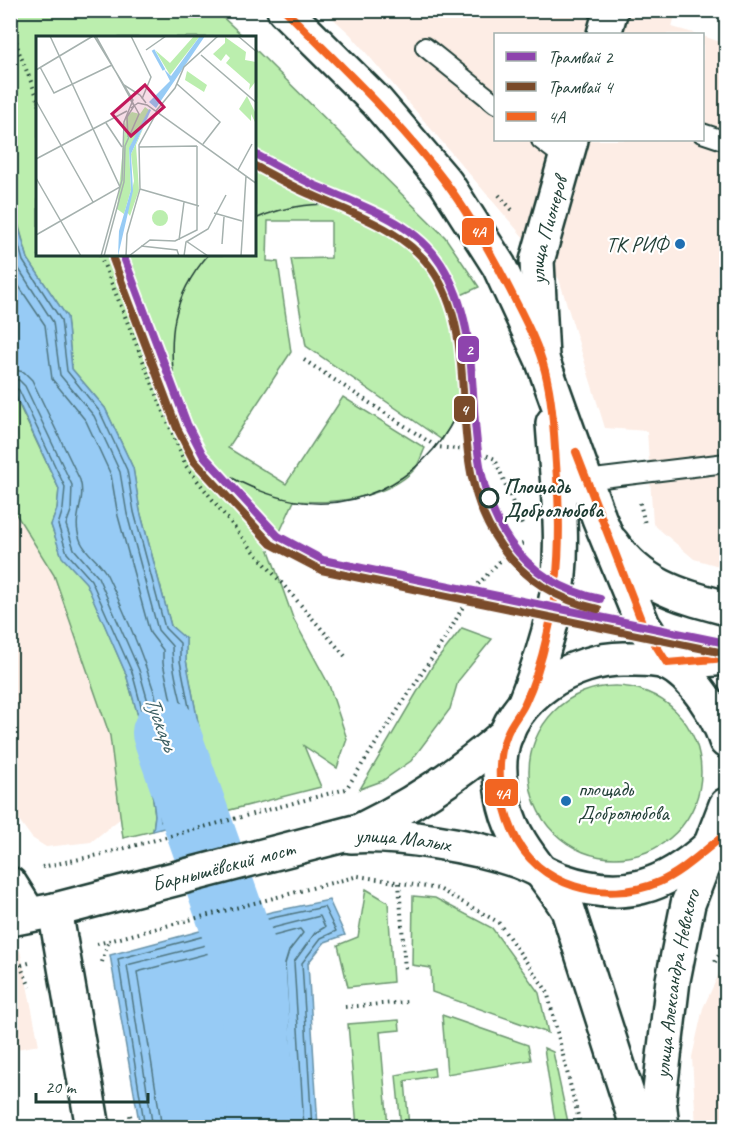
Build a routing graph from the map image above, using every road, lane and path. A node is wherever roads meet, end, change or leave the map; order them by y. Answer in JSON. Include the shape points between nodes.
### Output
{"nodes":[{"id":1,"x":284,"y":10,"type":"edge"},
{"id":2,"x":611,"y":10,"type":"edge"},
{"id":3,"x":10,"y":18,"type":"edge"},
{"id":4,"x":604,"y":33,"type":"edge"},
{"id":5,"x":425,"y":47,"type":"dead end"},
{"id":6,"x":36,"y":94,"type":"edge"},
{"id":7,"x":494,"y":103,"type":"edge"},
{"id":8,"x":704,"y":134,"type":"edge"},
{"id":9,"x":726,"y":141,"type":"edge"},
{"id":10,"x":559,"y":146,"type":"edge"},
{"id":11,"x":100,"y":256,"type":"edge"},
{"id":12,"x":542,"y":359,"type":"junction"},
{"id":13,"x":304,"y":360,"type":"dead end"},
{"id":14,"x":726,"y":463,"type":"edge"},
{"id":15,"x":586,"y":480,"type":"junction"},
{"id":16,"x":525,"y":531,"type":"dead end"},
{"id":17,"x":607,"y":536,"type":"junction"},
{"id":18,"x":726,"y":608,"type":"edge"},
{"id":19,"x":345,"y":656,"type":"dead end"},
{"id":20,"x":726,"y":658,"type":"edge"},
{"id":21,"x":667,"y":663,"type":"junction"},
{"id":22,"x":524,"y":706,"type":"junction"},
{"id":23,"x":507,"y":733,"type":"junction"},
{"id":24,"x":726,"y":741,"type":"edge"},
{"id":25,"x":329,"y":796,"type":"dead end"},
{"id":26,"x":726,"y":805,"type":"edge"},
{"id":27,"x":343,"y":837,"type":"junction"},
{"id":28,"x":721,"y":849,"type":"edge"},
{"id":29,"x":544,"y":874,"type":"junction"},
{"id":30,"x":22,"y":876,"type":"edge"},
{"id":31,"x":399,"y":883,"type":"junction"},
{"id":32,"x":32,"y":914,"type":"edge"},
{"id":33,"x":120,"y":936,"type":"dead end"},
{"id":34,"x":405,"y":970,"type":"dead end"},
{"id":35,"x":407,"y":1002,"type":"dead end"},
{"id":36,"x":345,"y":1007,"type":"dead end"},
{"id":37,"x":93,"y":1128,"type":"edge"},
{"id":38,"x":581,"y":1128,"type":"edge"},
{"id":39,"x":638,"y":1128,"type":"edge"},
{"id":40,"x":662,"y":1128,"type":"edge"}],
"edges":[{"from":1,"to":12,"type":"main road","via":[[377,102],[446,183],[499,266]]},
{"from":2,"to":4,"type":"main road"},
{"from":3,"to":6,"type":"path"},
{"from":5,"to":7,"type":"lane"},
{"from":8,"to":9,"type":"lane"},
{"from":10,"to":12,"type":"main road","name":"улица Пионеров","via":[[537,261]]},
{"from":11,"to":19,"type":"path","via":[[186,466]]},
{"from":12,"to":15,"type":"main road"},
{"from":12,"to":22,"type":"main road","via":[[551,405],[559,555],[555,608]]},
{"from":13,"to":16,"type":"path","via":[[436,447],[476,451],[495,459]]},
{"from":14,"to":15,"type":"lane"},
{"from":15,"to":17,"type":"main road"},
{"from":17,"to":18,"type":"main road","via":[[626,564],[646,579],[677,594]]},
{"from":17,"to":21,"type":"main road","via":[[643,625]]},
{"from":20,"to":21,"type":"main road"},
{"from":21,"to":22,"type":"main road","via":[[616,658],[578,666],[549,683]]},
{"from":21,"to":24,"type":"main road","via":[[699,691],[720,722]]},
{"from":22,"to":23,"type":"main road"},
{"from":23,"to":27,"type":"main road","name":"улица Малых","via":[[443,785],[401,811]]},
{"from":23,"to":29,"type":"main road","name":"улица Александра Невского","via":[[500,779],[505,807],[513,833]]},
{"from":25,"to":30,"type":"path"},
{"from":26,"to":28,"type":"main road","name":"улица Александра Невского"},
{"from":27,"to":29,"type":"main road","name":"улица Малых","via":[[402,839],[479,850],[521,862]]},
{"from":27,"to":32,"type":"main road","name":"Барнышёвский мост"},
{"from":28,"to":29,"type":"main road","via":[[643,888],[600,890]]},
{"from":28,"to":40,"type":"main road","name":"улица Александра Невского","via":[[688,904],[659,1100]]},
{"from":29,"to":39,"type":"main road","name":"улица Александра Невского","via":[[568,910]]},
{"from":30,"to":32,"type":"main road"},
{"from":31,"to":33,"type":"path","via":[[358,876]]},
{"from":31,"to":34,"type":"path"},
{"from":31,"to":38,"type":"path","via":[[439,889],[498,922],[547,991]]},
{"from":32,"to":37,"type":"main road"},
{"from":35,"to":36,"type":"path"}]}
